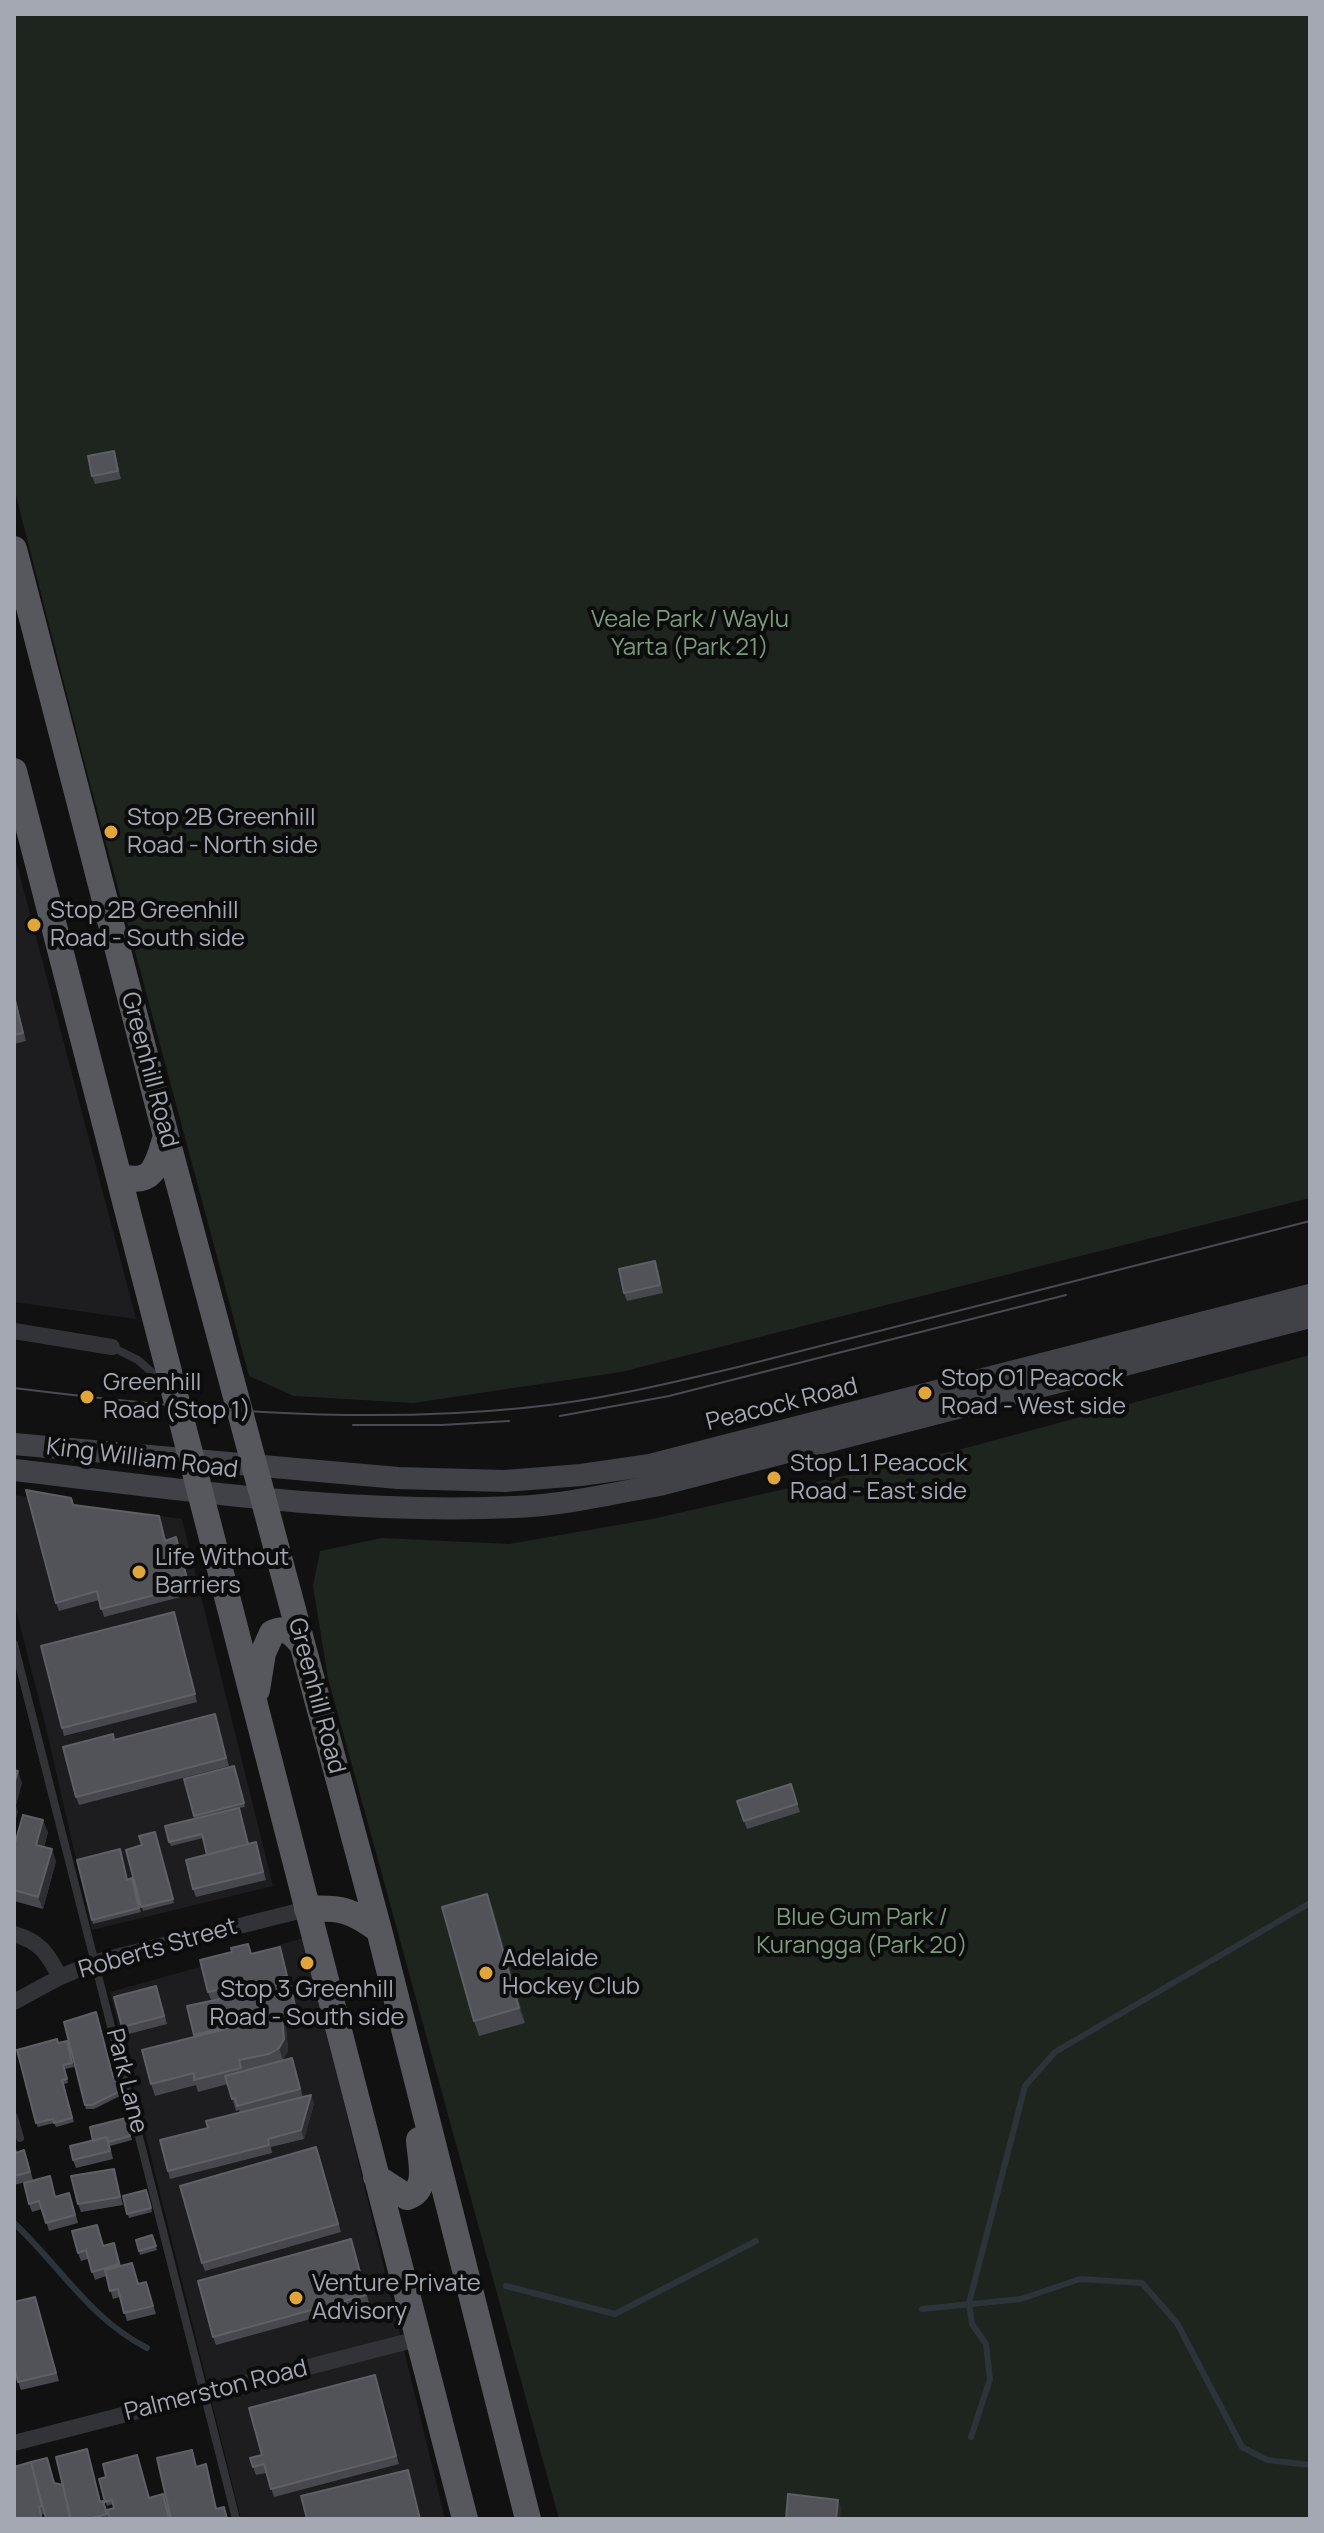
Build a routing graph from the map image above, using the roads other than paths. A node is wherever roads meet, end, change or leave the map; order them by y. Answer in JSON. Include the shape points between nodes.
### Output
{"nodes":[{"id":1,"x":14,"y":549,"type":"edge"},
{"id":2,"x":14,"y":771,"type":"edge"},
{"id":3,"x":166,"y":1136,"type":"junction"},
{"id":4,"x":122,"y":1177,"type":"junction"},
{"id":5,"x":1310,"y":1295,"type":"edge"},
{"id":6,"x":1310,"y":1317,"type":"edge"},
{"id":7,"x":14,"y":1331,"type":"edge"},
{"id":8,"x":112,"y":1347,"type":"joint"},
{"id":9,"x":177,"y":1395,"type":"junction"},
{"id":10,"x":14,"y":1444,"type":"edge"},
{"id":11,"x":194,"y":1460,"type":"junction"},
{"id":12,"x":255,"y":1465,"type":"junction"},
{"id":13,"x":14,"y":1470,"type":"edge"},
{"id":14,"x":202,"y":1492,"type":"junction"},
{"id":15,"x":263,"y":1499,"type":"junction"},
{"id":16,"x":14,"y":1644,"type":"edge"},
{"id":17,"x":302,"y":1644,"type":"junction"},
{"id":18,"x":14,"y":1688,"type":"edge"},
{"id":19,"x":26,"y":1690,"type":"junction"},
{"id":20,"x":255,"y":1702,"type":"junction"},
{"id":21,"x":307,"y":1909,"type":"junction"},
{"id":22,"x":379,"y":1930,"type":"junction"},
{"id":23,"x":14,"y":1934,"type":"edge"},
{"id":24,"x":96,"y":1962,"type":"junction"},
{"id":25,"x":60,"y":1977,"type":"junction"},
{"id":26,"x":14,"y":2002,"type":"edge"},
{"id":27,"x":14,"y":2117,"type":"edge"},
{"id":28,"x":429,"y":2129,"type":"junction"},
{"id":29,"x":20,"y":2138,"type":"dead end"},
{"id":30,"x":376,"y":2177,"type":"junction"},
{"id":31,"x":417,"y":2339,"type":"junction"},
{"id":32,"x":205,"y":2394,"type":"junction"},
{"id":33,"x":14,"y":2443,"type":"edge"},
{"id":34,"x":236,"y":2519,"type":"edge"},
{"id":35,"x":465,"y":2519,"type":"edge"},
{"id":36,"x":528,"y":2519,"type":"edge"}],
"edges":[{"from":1,"to":3,"type":"highway","name":"Greenhill Road"},
{"from":2,"to":4,"type":"highway"},
{"from":3,"to":4,"type":"highway","via":[[158,1164],[145,1178]]},
{"from":3,"to":12,"type":"highway","name":"Greenhill Road"},
{"from":4,"to":9,"type":"highway"},
{"from":5,"to":12,"type":"main road","name":"Peacock Road","via":[[650,1465],[505,1481]]},
{"from":6,"to":15,"type":"main road","name":"Peacock Road","via":[[659,1485],[589,1498],[448,1509]]},
{"from":7,"to":8,"type":"street"},
{"from":8,"to":9,"type":"lane","via":[[153,1371]]},
{"from":9,"to":11,"type":"highway"},
{"from":10,"to":11,"type":"main road","name":"King William Road"},
{"from":11,"to":12,"type":"main road","name":"King William Road"},
{"from":11,"to":14,"type":"highway"},
{"from":12,"to":15,"type":"highway","name":"Greenhill Road"},
{"from":13,"to":14,"type":"main road","name":"King William Road"},
{"from":14,"to":15,"type":"main road","name":"King William Road"},
{"from":14,"to":20,"type":"highway"},
{"from":15,"to":17,"type":"highway","name":"Greenhill Road"},
{"from":16,"to":19,"type":"lane","name":"Park Lane"},
{"from":17,"to":20,"type":"highway","via":[[289,1630],[272,1633]]},
{"from":17,"to":22,"type":"highway","name":"Greenhill Road"},
{"from":18,"to":19,"type":"lane"},
{"from":19,"to":24,"type":"lane","name":"Park Lane"},
{"from":20,"to":21,"type":"highway"},
{"from":21,"to":22,"type":"highway","via":[[336,1907]]},
{"from":21,"to":24,"type":"street","name":"Roberts Street"},
{"from":21,"to":30,"type":"highway"},
{"from":22,"to":28,"type":"highway","name":"Greenhill Road"},
{"from":23,"to":25,"type":"street","via":[[33,1940]]},
{"from":24,"to":25,"type":"street","name":"Roberts Street"},
{"from":24,"to":32,"type":"lane","name":"Park Lane"},
{"from":25,"to":26,"type":"street","name":"Roberts Street"},
{"from":27,"to":29,"type":"lane"},
{"from":28,"to":30,"type":"highway","via":[[419,2137],[416,2194],[407,2197]]},
{"from":28,"to":36,"type":"highway","name":"Greenhill Road"},
{"from":30,"to":31,"type":"highway"},
{"from":31,"to":32,"type":"street","name":"Palmerston Road"},
{"from":31,"to":35,"type":"highway"},
{"from":32,"to":33,"type":"street","name":"Palmerston Road"},
{"from":32,"to":34,"type":"lane","name":"Park Lane"}]}
